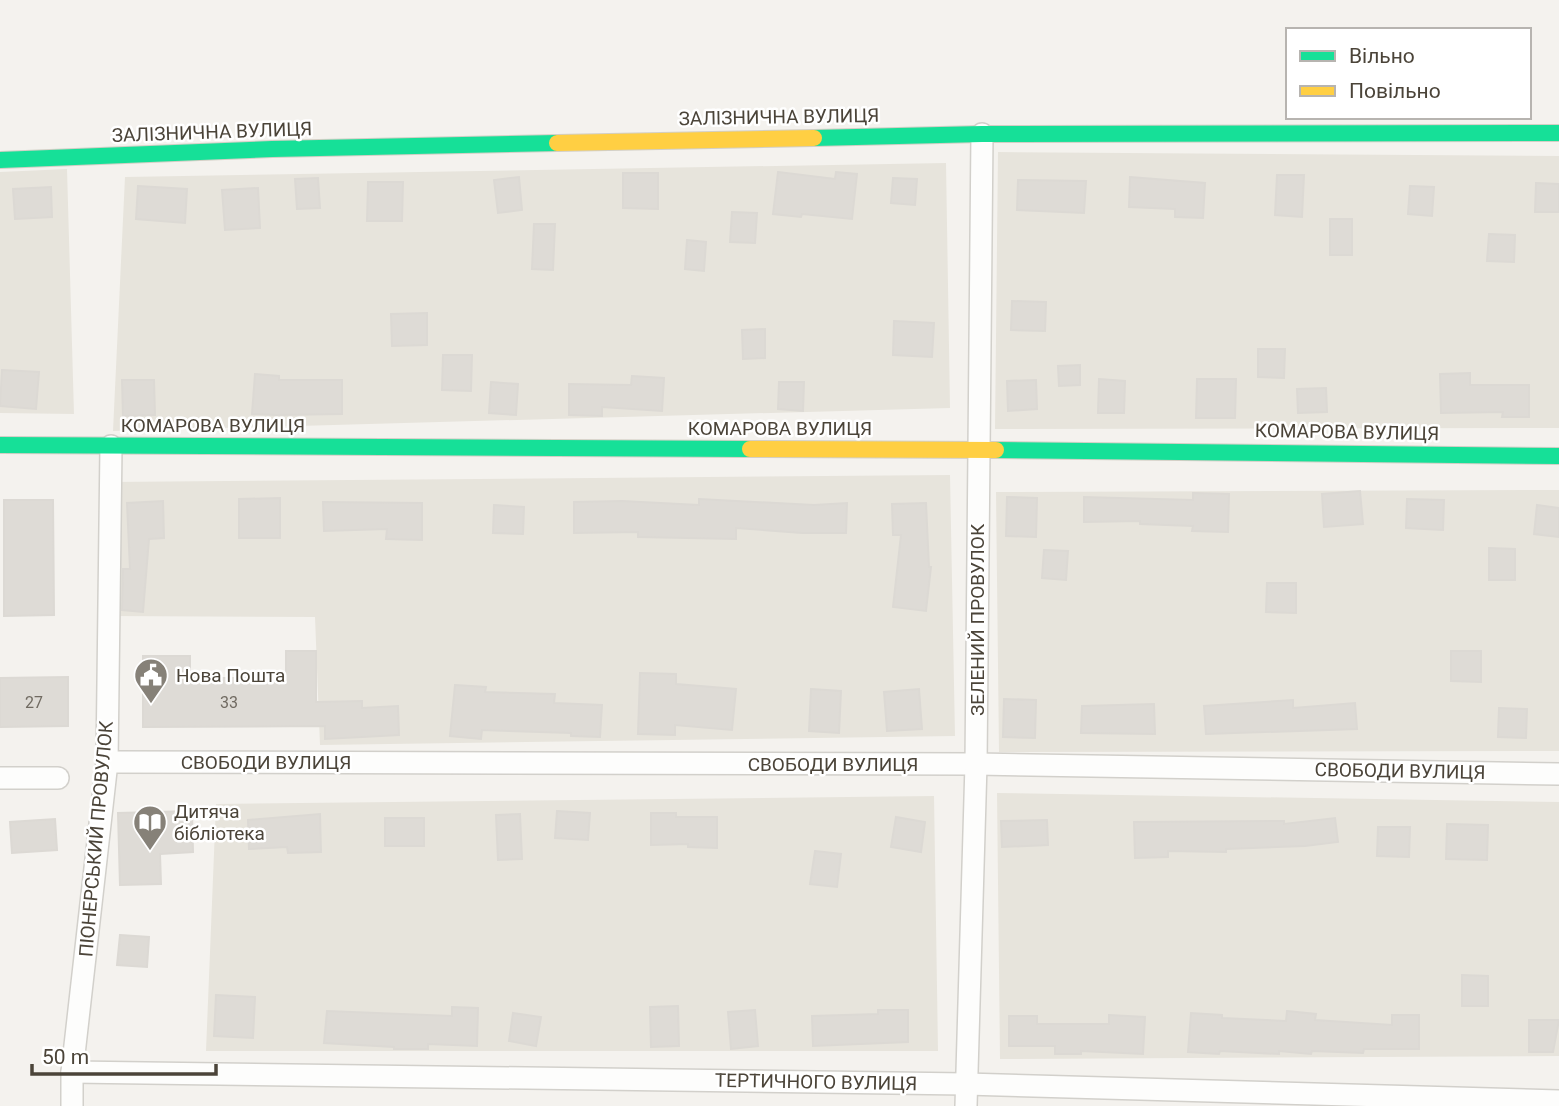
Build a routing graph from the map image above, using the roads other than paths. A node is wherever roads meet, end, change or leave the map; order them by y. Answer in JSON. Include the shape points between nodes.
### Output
{"nodes":[{"id":1,"x":1559,"y":133,"type":"edge"},
{"id":2,"x":982,"y":134,"type":"junction"},
{"id":3,"x":0,"y":160,"type":"edge"},
{"id":4,"x":0,"y":445,"type":"edge"},
{"id":5,"x":111,"y":446,"type":"junction"},
{"id":6,"x":978,"y":450,"type":"junction"},
{"id":7,"x":1559,"y":456,"type":"edge"},
{"id":8,"x":107,"y":762,"type":"junction"},
{"id":9,"x":976,"y":764,"type":"junction"},
{"id":10,"x":1559,"y":774,"type":"edge"},
{"id":11,"x":0,"y":778,"type":"edge"},
{"id":12,"x":58,"y":778,"type":"dead end"},
{"id":13,"x":72,"y":1072,"type":"junction"},
{"id":14,"x":966,"y":1084,"type":"junction"},
{"id":15,"x":1559,"y":1101,"type":"edge"},
{"id":16,"x":72,"y":1106,"type":"edge"},
{"id":17,"x":966,"y":1106,"type":"edge"}],
"edges":[{"from":1,"to":2,"type":"main road","name":"ЗАЛІЗНИЧНА ВУЛИЦЯ"},
{"from":2,"to":3,"type":"main road","name":"ЗАЛІЗНИЧНА ВУЛИЦЯ","via":[[272,149]]},
{"from":2,"to":6,"type":"street","name":"ЗЕЛЕНИЙ ПРОВУЛОК"},
{"from":4,"to":5,"type":"main road","name":"КОМАРОВА ВУЛИЦЯ"},
{"from":5,"to":6,"type":"main road","name":"КОМАРОВА ВУЛИЦЯ"},
{"from":5,"to":8,"type":"street","name":"ПІОНЕРСЬКИЙ ПРОВУЛОК"},
{"from":6,"to":7,"type":"main road","name":"КОМАРОВА ВУЛИЦЯ"},
{"from":6,"to":9,"type":"street","name":"ЗЕЛЕНИЙ ПРОВУЛОК"},
{"from":8,"to":9,"type":"street","name":"СВОБОДИ ВУЛИЦЯ"},
{"from":8,"to":13,"type":"street","name":"ПІОНЕРСЬКИЙ ПРОВУЛОК"},
{"from":9,"to":10,"type":"street","name":"СВОБОДИ ВУЛИЦЯ"},
{"from":9,"to":14,"type":"street","name":"ЗЕЛЕНИЙ ПРОВУЛОК"},
{"from":11,"to":12,"type":"street"},
{"from":13,"to":14,"type":"street","name":"ТЕРТИЧНОГО ВУЛИЦЯ"},
{"from":13,"to":16,"type":"street","name":"ПІОНЕРСЬКИЙ ПРОВУЛОК"},
{"from":14,"to":15,"type":"street","name":"ТЕРТИЧНОГО ВУЛИЦЯ"},
{"from":14,"to":17,"type":"street","name":"ЗЕЛЕНИЙ ПРОВУЛОК"}]}
